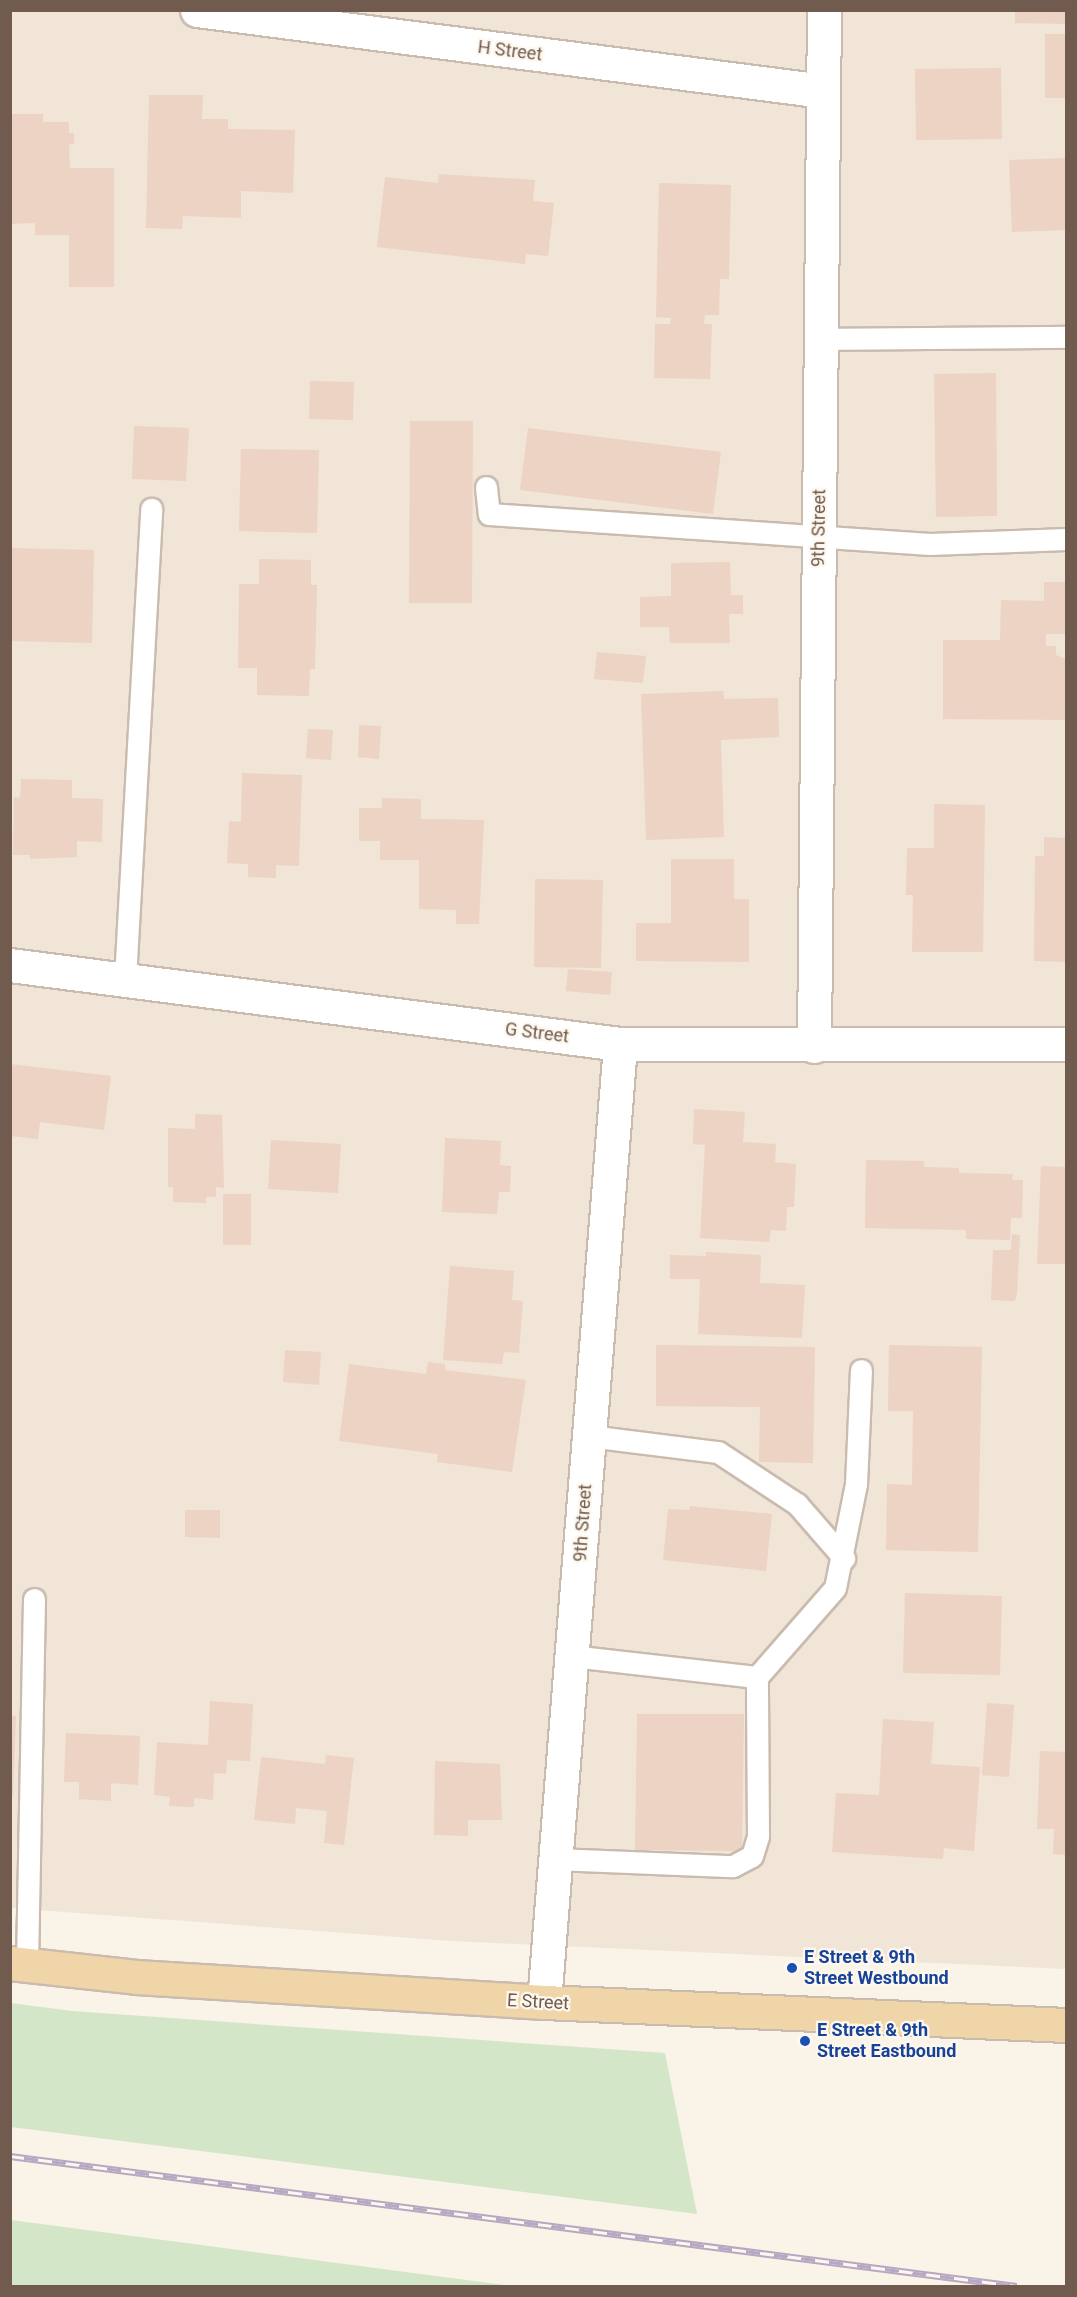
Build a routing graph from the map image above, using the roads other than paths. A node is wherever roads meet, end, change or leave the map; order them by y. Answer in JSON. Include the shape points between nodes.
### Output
{"nodes":[{"id":1,"x":197,"y":10,"type":"edge"},
{"id":2,"x":824,"y":10,"type":"edge"},
{"id":3,"x":823,"y":91,"type":"junction"},
{"id":4,"x":1066,"y":337,"type":"edge"},
{"id":5,"x":821,"y":339,"type":"junction"},
{"id":6,"x":486,"y":487,"type":"dead end"},
{"id":7,"x":151,"y":509,"type":"dead end"},
{"id":8,"x":819,"y":535,"type":"junction"},
{"id":9,"x":1066,"y":539,"type":"edge"},
{"id":10,"x":10,"y":965,"type":"edge"},
{"id":11,"x":125,"y":980,"type":"junction"},
{"id":12,"x":620,"y":1044,"type":"junction"},
{"id":13,"x":1066,"y":1044,"type":"edge"},
{"id":14,"x":814,"y":1046,"type":"junction"},
{"id":15,"x":861,"y":1370,"type":"dead end"},
{"id":16,"x":589,"y":1436,"type":"junction"},
{"id":17,"x":844,"y":1558,"type":"junction"},
{"id":18,"x":34,"y":1599,"type":"dead end"},
{"id":19,"x":572,"y":1656,"type":"junction"},
{"id":20,"x":757,"y":1677,"type":"junction"},
{"id":21,"x":555,"y":1859,"type":"junction"},
{"id":22,"x":19,"y":1964,"type":"edge"},
{"id":23,"x":544,"y":2002,"type":"junction"},
{"id":24,"x":1066,"y":2025,"type":"edge"}],
"edges":[{"from":1,"to":3,"type":"street","name":"H Street"},
{"from":2,"to":3,"type":"street","name":"9th Street"},
{"from":3,"to":5,"type":"street","name":"9th Street"},
{"from":4,"to":5,"type":"lane"},
{"from":5,"to":8,"type":"street","name":"9th Street"},
{"from":6,"to":8,"type":"lane","via":[[489,514]]},
{"from":7,"to":11,"type":"lane"},
{"from":8,"to":9,"type":"lane","via":[[949,544]]},
{"from":8,"to":14,"type":"street","name":"9th Street"},
{"from":10,"to":11,"type":"street","name":"G Street"},
{"from":11,"to":12,"type":"street","name":"G Street"},
{"from":12,"to":14,"type":"street","name":"G Street"},
{"from":12,"to":16,"type":"street","name":"9th Street"},
{"from":13,"to":14,"type":"street","name":"G Street"},
{"from":15,"to":17,"type":"lane","via":[[856,1484]]},
{"from":16,"to":17,"type":"lane","via":[[718,1452],[797,1504]]},
{"from":16,"to":19,"type":"street","name":"9th Street"},
{"from":17,"to":20,"type":"lane","via":[[835,1588]]},
{"from":18,"to":22,"type":"lane"},
{"from":19,"to":20,"type":"lane"},
{"from":19,"to":21,"type":"street","name":"9th Street"},
{"from":20,"to":21,"type":"lane","via":[[758,1836],[752,1856],[733,1866]]},
{"from":21,"to":23,"type":"street","name":"9th Street"},
{"from":22,"to":23,"type":"main road","name":"E Street","via":[[136,1977]]},
{"from":23,"to":24,"type":"main road","name":"E Street"}]}
